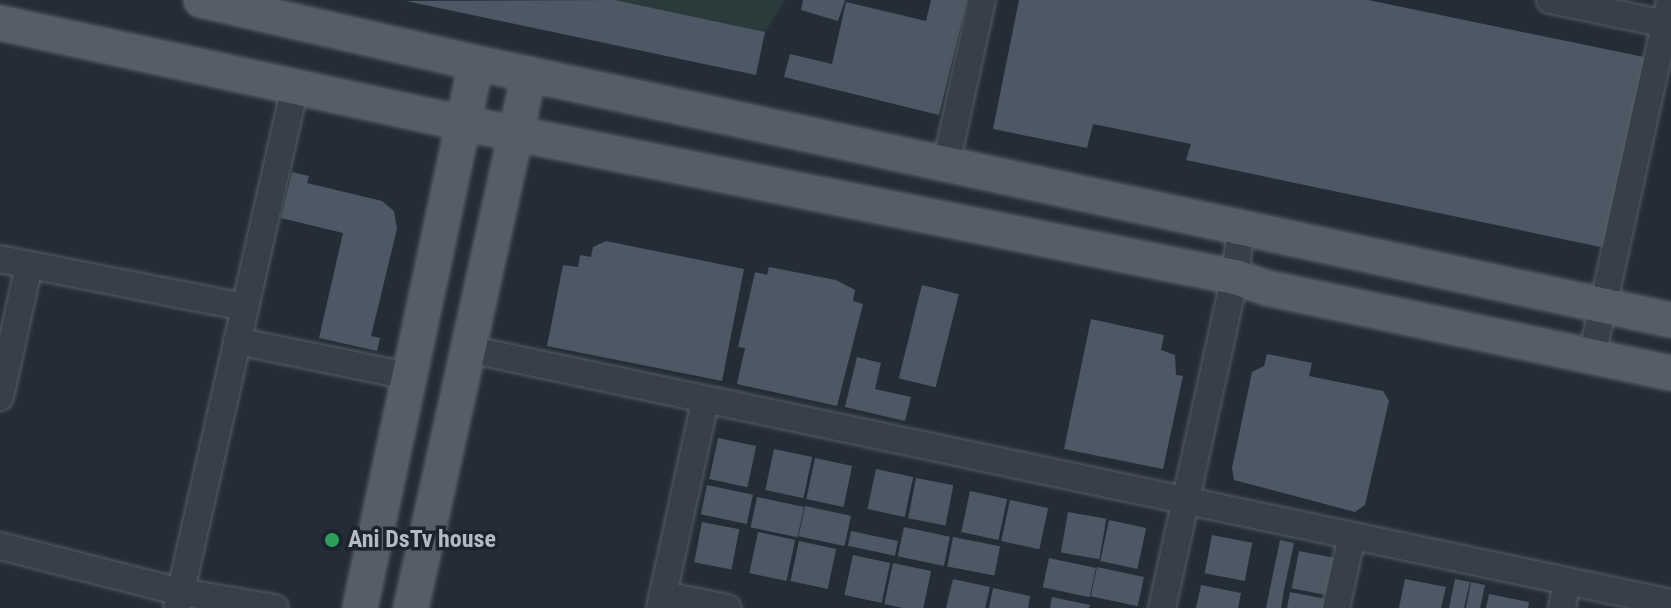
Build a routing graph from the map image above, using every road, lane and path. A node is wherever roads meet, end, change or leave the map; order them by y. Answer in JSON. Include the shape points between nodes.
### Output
{"nodes":[{"id":1,"x":201,"y":0,"type":"edge"},
{"id":2,"x":982,"y":0,"type":"edge"},
{"id":3,"x":1550,"y":0,"type":"edge"},
{"id":4,"x":265,"y":7,"type":"edge"},
{"id":5,"x":1668,"y":16,"type":"edge"},
{"id":6,"x":0,"y":23,"type":"edge"},
{"id":7,"x":476,"y":63,"type":"junction"},
{"id":8,"x":529,"y":74,"type":"junction"},
{"id":9,"x":295,"y":87,"type":"junction"},
{"id":10,"x":462,"y":123,"type":"junction"},
{"id":11,"x":517,"y":133,"type":"junction"},
{"id":12,"x":946,"y":164,"type":"junction"},
{"id":13,"x":1241,"y":226,"type":"junction"},
{"id":14,"x":0,"y":259,"type":"edge"},
{"id":15,"x":29,"y":265,"type":"junction"},
{"id":16,"x":1235,"y":277,"type":"junction"},
{"id":17,"x":1604,"y":306,"type":"junction"},
{"id":18,"x":245,"y":307,"type":"junction"},
{"id":19,"x":1671,"y":320,"type":"edge"},
{"id":20,"x":237,"y":341,"type":"junction"},
{"id":21,"x":468,"y":349,"type":"junction"},
{"id":22,"x":1592,"y":356,"type":"junction"},
{"id":23,"x":1671,"y":373,"type":"edge"},
{"id":24,"x":408,"y":376,"type":"junction"},
{"id":25,"x":0,"y":397,"type":"edge"},
{"id":26,"x":705,"y":401,"type":"junction"},
{"id":27,"x":1186,"y":501,"type":"junction"},
{"id":28,"x":1352,"y":536,"type":"junction"},
{"id":29,"x":0,"y":546,"type":"edge"},
{"id":30,"x":1567,"y":581,"type":"junction"},
{"id":31,"x":179,"y":600,"type":"edge"},
{"id":32,"x":662,"y":601,"type":"edge"},
{"id":33,"x":1671,"y":603,"type":"edge"},
{"id":34,"x":275,"y":608,"type":"edge"},
{"id":35,"x":360,"y":608,"type":"edge"},
{"id":36,"x":411,"y":608,"type":"edge"},
{"id":37,"x":728,"y":608,"type":"edge"},
{"id":38,"x":1162,"y":608,"type":"edge"},
{"id":39,"x":1336,"y":608,"type":"edge"},
{"id":40,"x":1562,"y":608,"type":"edge"}],
"edges":[{"from":1,"to":4,"type":"main road"},
{"from":2,"to":12,"type":"street"},
{"from":3,"to":5,"type":"street"},
{"from":4,"to":7,"type":"main road"},
{"from":5,"to":17,"type":"street"},
{"from":6,"to":9,"type":"main road"},
{"from":7,"to":8,"type":"main road"},
{"from":7,"to":10,"type":"main road"},
{"from":8,"to":11,"type":"main road"},
{"from":8,"to":12,"type":"main road"},
{"from":9,"to":10,"type":"main road"},
{"from":9,"to":18,"type":"street"},
{"from":10,"to":11,"type":"main road"},
{"from":10,"to":24,"type":"main road"},
{"from":11,"to":16,"type":"main road"},
{"from":11,"to":21,"type":"main road"},
{"from":12,"to":13,"type":"main road"},
{"from":13,"to":16,"type":"street"},
{"from":13,"to":17,"type":"main road"},
{"from":14,"to":15,"type":"street"},
{"from":15,"to":18,"type":"street"},
{"from":15,"to":25,"type":"street"},
{"from":16,"to":22,"type":"main road"},
{"from":16,"to":27,"type":"street"},
{"from":17,"to":19,"type":"main road"},
{"from":17,"to":22,"type":"street"},
{"from":18,"to":20,"type":"street"},
{"from":20,"to":24,"type":"street"},
{"from":20,"to":31,"type":"street"},
{"from":21,"to":26,"type":"street"},
{"from":21,"to":36,"type":"main road"},
{"from":22,"to":23,"type":"main road"},
{"from":24,"to":35,"type":"main road"},
{"from":26,"to":27,"type":"street"},
{"from":26,"to":32,"type":"street"},
{"from":27,"to":28,"type":"street"},
{"from":27,"to":38,"type":"street"},
{"from":28,"to":30,"type":"street"},
{"from":28,"to":39,"type":"street"},
{"from":29,"to":31,"type":"street"},
{"from":30,"to":33,"type":"street"},
{"from":30,"to":40,"type":"street"},
{"from":31,"to":34,"type":"street"},
{"from":32,"to":37,"type":"street"}]}
